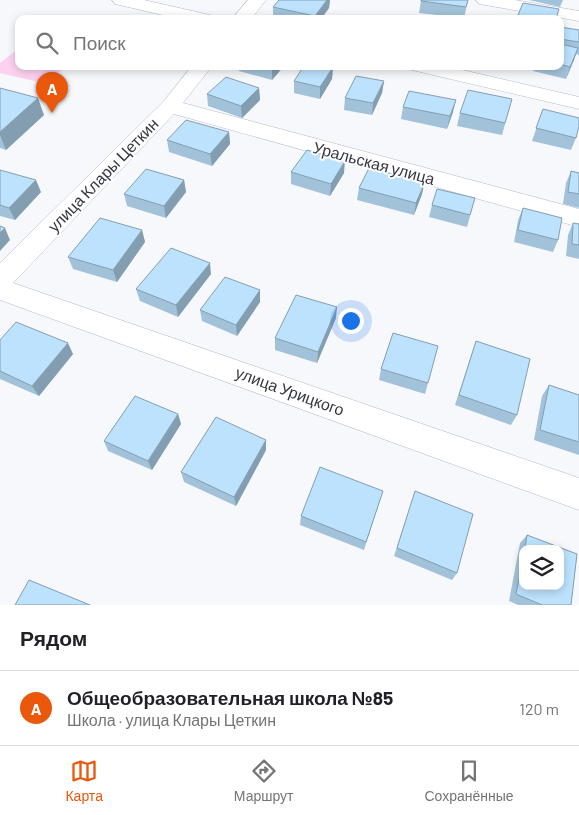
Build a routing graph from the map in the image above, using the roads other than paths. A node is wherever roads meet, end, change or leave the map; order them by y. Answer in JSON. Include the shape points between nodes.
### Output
{"nodes":[{"id":1,"x":121,"y":0,"type":"edge"},
{"id":2,"x":257,"y":0,"type":"edge"},
{"id":3,"x":485,"y":0,"type":"edge"},
{"id":4,"x":187,"y":15,"type":"edge"},
{"id":5,"x":244,"y":15,"type":"edge"},
{"id":6,"x":579,"y":16,"type":"edge"},
{"id":7,"x":199,"y":70,"type":"edge"},
{"id":8,"x":436,"y":70,"type":"edge"},
{"id":9,"x":579,"y":103,"type":"edge"},
{"id":10,"x":170,"y":106,"type":"junction"},
{"id":11,"x":579,"y":218,"type":"edge"},
{"id":12,"x":0,"y":280,"type":"edge"},
{"id":13,"x":0,"y":289,"type":"edge"},
{"id":14,"x":579,"y":494,"type":"edge"}],
"edges":[{"from":1,"to":4,"type":"street"},
{"from":2,"to":5,"type":"street"},
{"from":3,"to":6,"type":"street"},
{"from":7,"to":10,"type":"street","name":"улица Клары Цеткин"},
{"from":8,"to":9,"type":"street"},
{"from":10,"to":11,"type":"street","name":"Уральская улица"},
{"from":10,"to":12,"type":"street","name":"улица Клары Цеткин"},
{"from":13,"to":14,"type":"street","name":"улица Урицкого"}]}
